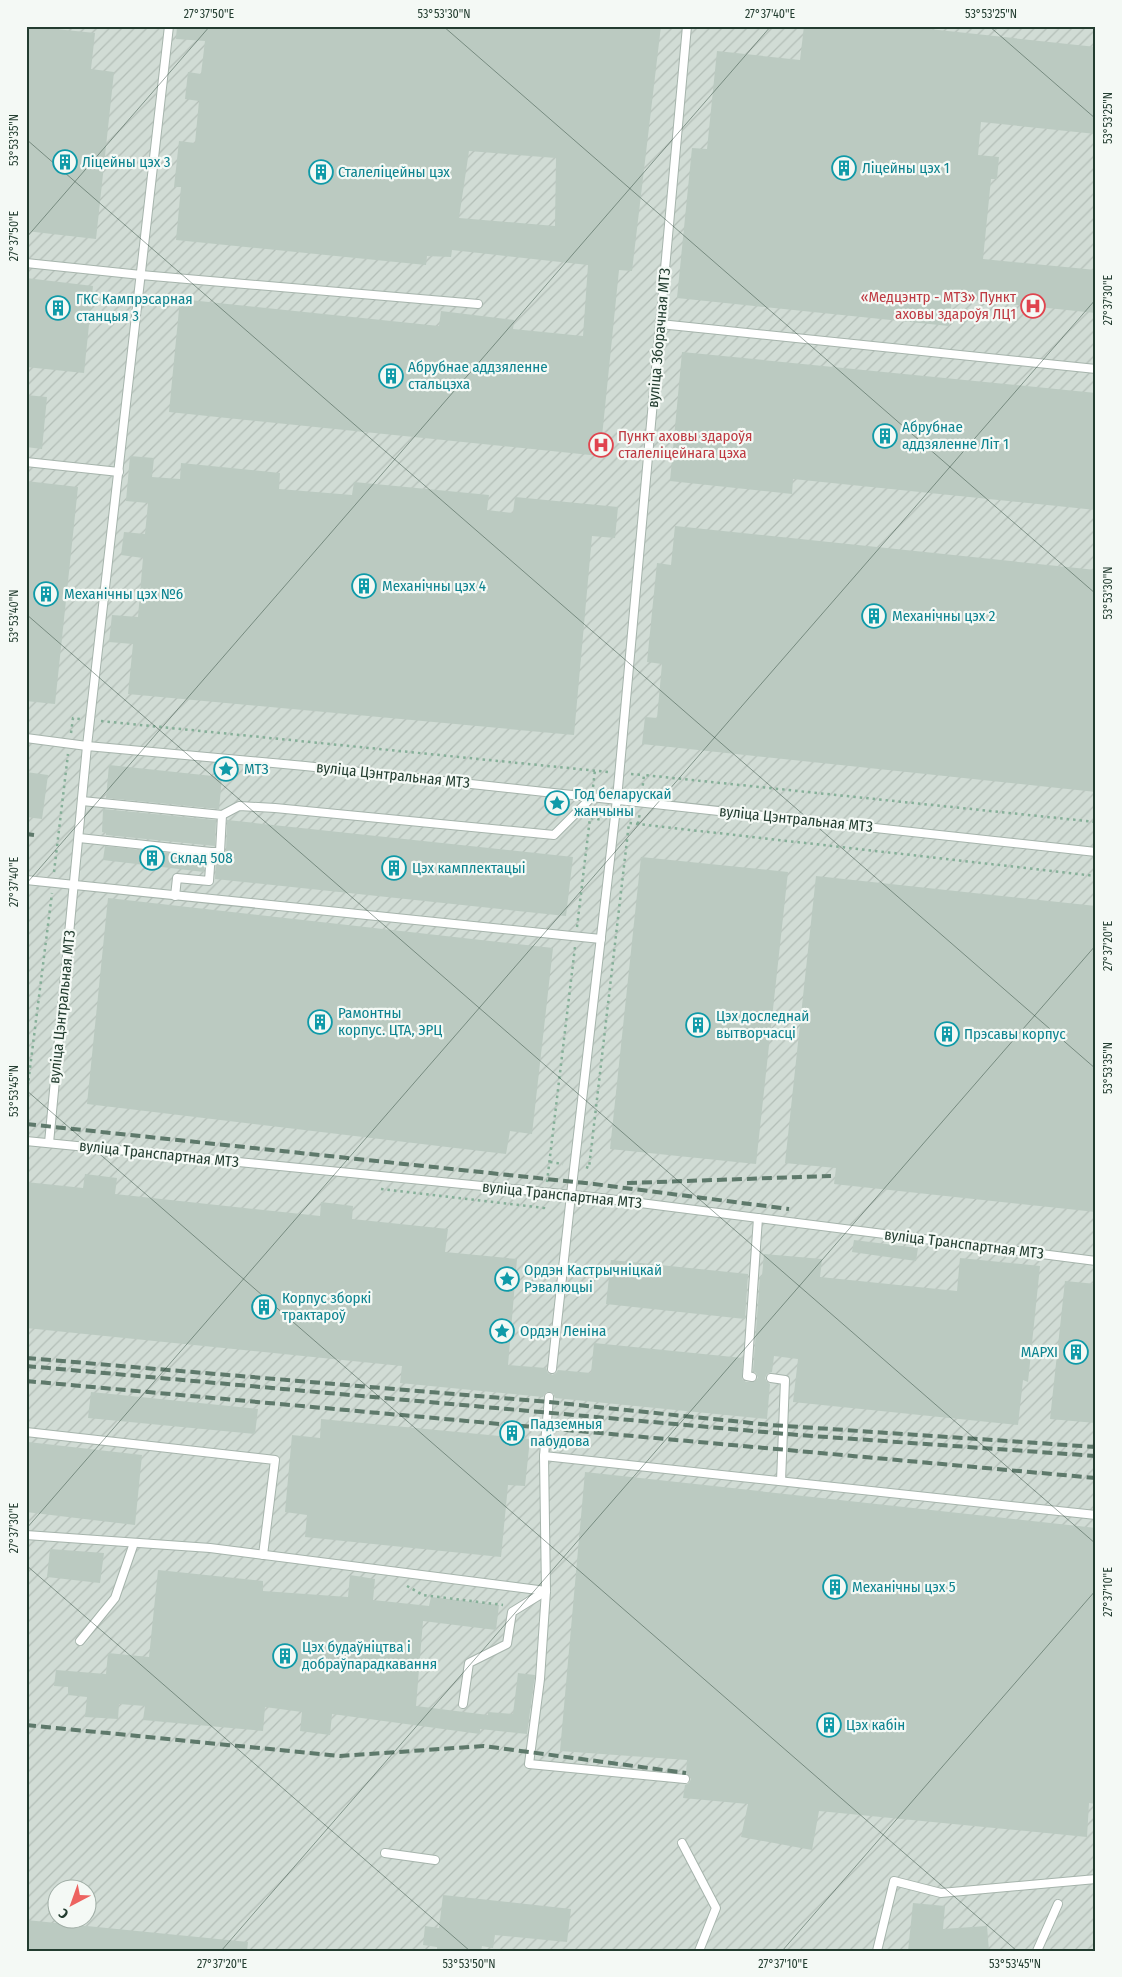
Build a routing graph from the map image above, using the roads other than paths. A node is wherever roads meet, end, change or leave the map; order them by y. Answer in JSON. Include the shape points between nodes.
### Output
{"nodes":[{"id":1,"x":169,"y":26,"type":"edge"},
{"id":2,"x":688,"y":26,"type":"edge"},
{"id":3,"x":26,"y":263,"type":"edge"},
{"id":4,"x":141,"y":275,"type":"junction"},
{"id":5,"x":478,"y":304,"type":"dead end"},
{"id":6,"x":660,"y":324,"type":"junction"},
{"id":7,"x":1096,"y":370,"type":"edge"},
{"id":8,"x":26,"y":462,"type":"edge"},
{"id":9,"x":119,"y":472,"type":"junction"},
{"id":10,"x":26,"y":738,"type":"edge"},
{"id":11,"x":87,"y":746,"type":"junction"},
{"id":12,"x":592,"y":797,"type":"junction"},
{"id":13,"x":617,"y":799,"type":"junction"},
{"id":14,"x":82,"y":801,"type":"junction"},
{"id":15,"x":222,"y":815,"type":"junction"},
{"id":16,"x":78,"y":838,"type":"junction"},
{"id":17,"x":211,"y":852,"type":"junction"},
{"id":18,"x":1096,"y":852,"type":"edge"},
{"id":19,"x":26,"y":880,"type":"edge"},
{"id":20,"x":74,"y":886,"type":"junction"},
{"id":21,"x":175,"y":896,"type":"junction"},
{"id":22,"x":601,"y":939,"type":"junction"},
{"id":23,"x":26,"y":1141,"type":"edge"},
{"id":24,"x":48,"y":1143,"type":"junction"},
{"id":25,"x":571,"y":1195,"type":"junction"},
{"id":26,"x":758,"y":1218,"type":"junction"},
{"id":27,"x":1096,"y":1261,"type":"edge"},
{"id":28,"x":552,"y":1369,"type":"dead end"},
{"id":29,"x":752,"y":1377,"type":"dead end"},
{"id":30,"x":771,"y":1378,"type":"dead end"},
{"id":31,"x":549,"y":1397,"type":"dead end"},
{"id":32,"x":26,"y":1432,"type":"edge"},
{"id":33,"x":544,"y":1456,"type":"junction"},
{"id":34,"x":780,"y":1481,"type":"junction"},
{"id":35,"x":1096,"y":1515,"type":"edge"},
{"id":36,"x":26,"y":1535,"type":"edge"},
{"id":37,"x":134,"y":1543,"type":"junction"},
{"id":38,"x":263,"y":1555,"type":"junction"},
{"id":39,"x":546,"y":1591,"type":"junction"},
{"id":40,"x":80,"y":1641,"type":"dead end"},
{"id":41,"x":463,"y":1704,"type":"dead end"},
{"id":42,"x":685,"y":1779,"type":"dead end"},
{"id":43,"x":682,"y":1843,"type":"dead end"},
{"id":44,"x":385,"y":1853,"type":"dead end"},
{"id":45,"x":435,"y":1860,"type":"dead end"},
{"id":46,"x":1096,"y":1879,"type":"edge"},
{"id":47,"x":1058,"y":1904,"type":"dead end"},
{"id":48,"x":699,"y":1951,"type":"edge"},
{"id":49,"x":878,"y":1951,"type":"edge"},
{"id":50,"x":1037,"y":1951,"type":"edge"}],
"edges":[{"from":1,"to":4,"type":"lane"},
{"from":2,"to":6,"type":"lane","name":"вуліца Зборачная МТЗ"},
{"from":3,"to":4,"type":"lane"},
{"from":4,"to":5,"type":"lane"},
{"from":4,"to":9,"type":"lane"},
{"from":6,"to":7,"type":"lane"},
{"from":6,"to":13,"type":"lane","name":"вуліца Зборачная МТЗ"},
{"from":8,"to":9,"type":"lane"},
{"from":9,"to":11,"type":"lane"},
{"from":10,"to":11,"type":"lane"},
{"from":11,"to":12,"type":"lane","name":"вуліца Цэнтральная МТЗ"},
{"from":11,"to":14,"type":"lane","name":"вуліца Цэнтральная МТЗ"},
{"from":12,"to":13,"type":"lane","name":"вуліца Цэнтральная МТЗ"},
{"from":12,"to":15,"type":"lane","via":[[554,835],[238,806]]},
{"from":13,"to":18,"type":"lane","name":"вуліца Цэнтральная МТЗ"},
{"from":13,"to":22,"type":"lane","name":"вуліца Зборачная МТЗ"},
{"from":14,"to":15,"type":"lane"},
{"from":14,"to":16,"type":"lane","name":"вуліца Цэнтральная МТЗ"},
{"from":15,"to":17,"type":"lane","via":[[220,852]]},
{"from":16,"to":17,"type":"lane"},
{"from":16,"to":20,"type":"lane","name":"вуліца Цэнтральная МТЗ"},
{"from":17,"to":21,"type":"lane","via":[[209,882],[177,878]]},
{"from":19,"to":20,"type":"lane"},
{"from":20,"to":21,"type":"lane"},
{"from":20,"to":24,"type":"lane","name":"вуліца Цэнтральная МТЗ"},
{"from":21,"to":22,"type":"lane"},
{"from":22,"to":25,"type":"lane","name":"вуліца Зборачная МТЗ"},
{"from":23,"to":24,"type":"lane","name":"вуліца Транспартная МТЗ"},
{"from":24,"to":25,"type":"lane","name":"вуліца Транспартная МТЗ"},
{"from":25,"to":26,"type":"lane","name":"вуліца Транспартная МТЗ"},
{"from":25,"to":28,"type":"lane","name":"вуліца Зборачная МТЗ"},
{"from":26,"to":27,"type":"lane","name":"вуліца Транспартная МТЗ"},
{"from":26,"to":29,"type":"lane","via":[[747,1376]]},
{"from":30,"to":34,"type":"lane","via":[[786,1380]]},
{"from":31,"to":33,"type":"lane"},
{"from":32,"to":38,"type":"lane","via":[[275,1460]]},
{"from":33,"to":34,"type":"lane"},
{"from":33,"to":39,"type":"lane"},
{"from":34,"to":35,"type":"lane"},
{"from":36,"to":37,"type":"lane"},
{"from":37,"to":38,"type":"lane"},
{"from":37,"to":40,"type":"lane","via":[[115,1598]]},
{"from":38,"to":39,"type":"lane"},
{"from":39,"to":41,"type":"lane","via":[[512,1612],[507,1644],[469,1663]]},
{"from":39,"to":42,"type":"lane","via":[[540,1679],[529,1764]]},
{"from":43,"to":48,"type":"lane","via":[[716,1908]]},
{"from":44,"to":45,"type":"lane"},
{"from":46,"to":49,"type":"lane","via":[[941,1893],[894,1881]]},
{"from":47,"to":50,"type":"lane"}]}
